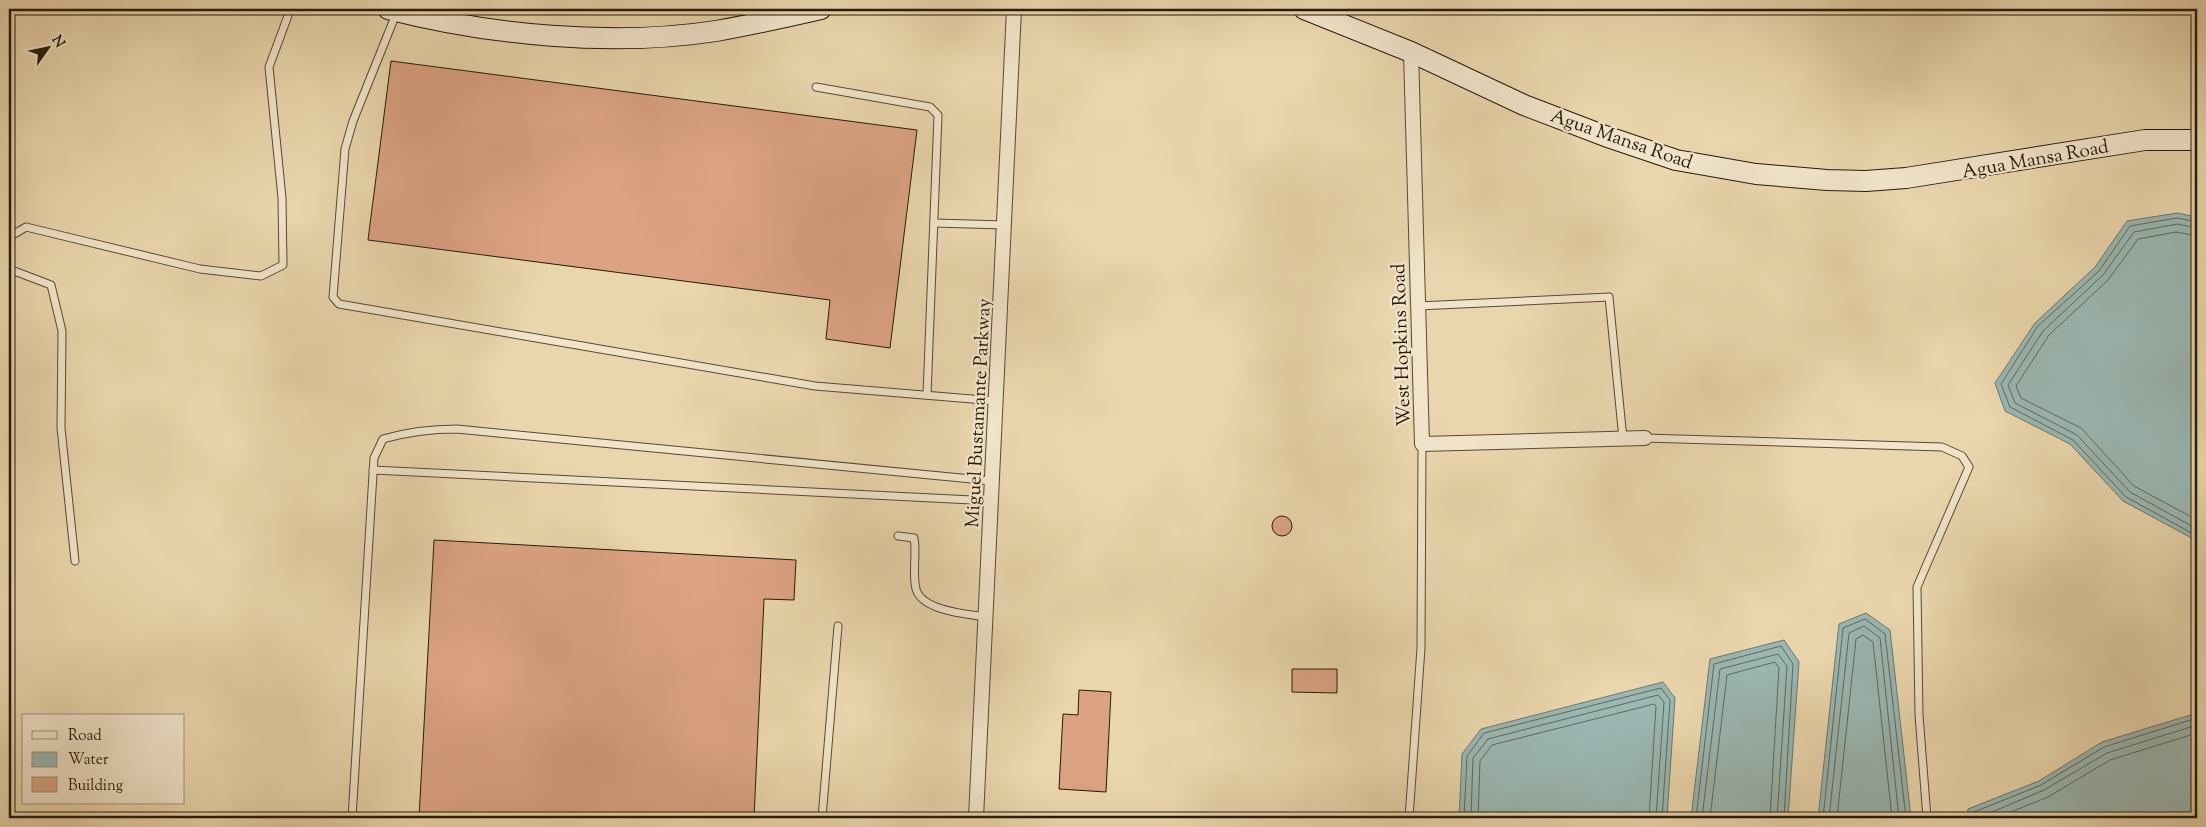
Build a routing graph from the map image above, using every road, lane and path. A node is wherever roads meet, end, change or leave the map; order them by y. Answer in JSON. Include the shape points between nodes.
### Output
{"nodes":[{"id":1,"x":821,"y":9,"type":"edge"},
{"id":2,"x":1014,"y":9,"type":"edge"},
{"id":3,"x":1304,"y":9,"type":"edge"},
{"id":4,"x":393,"y":10,"type":"edge"},
{"id":5,"x":289,"y":13,"type":"dead end"},
{"id":6,"x":1411,"y":52,"type":"junction"},
{"id":7,"x":816,"y":87,"type":"dead end"},
{"id":8,"x":2197,"y":140,"type":"edge"},
{"id":9,"x":934,"y":223,"type":"junction"},
{"id":10,"x":1005,"y":225,"type":"junction"},
{"id":11,"x":9,"y":236,"type":"edge"},
{"id":12,"x":9,"y":269,"type":"edge"},
{"id":13,"x":1418,"y":306,"type":"junction"},
{"id":14,"x":927,"y":395,"type":"junction"},
{"id":15,"x":996,"y":401,"type":"junction"},
{"id":16,"x":1623,"y":438,"type":"junction"},
{"id":17,"x":1645,"y":438,"type":"joint"},
{"id":18,"x":1422,"y":444,"type":"junction"},
{"id":19,"x":373,"y":470,"type":"junction"},
{"id":20,"x":993,"y":481,"type":"junction"},
{"id":21,"x":992,"y":501,"type":"junction"},
{"id":22,"x":898,"y":536,"type":"dead end"},
{"id":23,"x":75,"y":560,"type":"dead end"},
{"id":24,"x":986,"y":617,"type":"junction"},
{"id":25,"x":838,"y":626,"type":"dead end"},
{"id":26,"x":352,"y":818,"type":"edge"},
{"id":27,"x":822,"y":818,"type":"edge"},
{"id":28,"x":976,"y":818,"type":"edge"},
{"id":29,"x":1409,"y":818,"type":"edge"},
{"id":30,"x":1926,"y":818,"type":"edge"}],
"edges":[{"from":1,"to":4,"type":"main road","via":[[716,31],[615,38],[508,30]]},
{"from":2,"to":10,"type":"street","name":"Miguel Bustamante Parkway"},
{"from":3,"to":6,"type":"main road","name":"Agua Mansa Road"},
{"from":4,"to":14,"type":"lane","via":[[345,149],[334,297],[339,304],[815,386]]},
{"from":5,"to":11,"type":"lane","via":[[269,67],[282,198],[283,265],[261,276],[200,269],[26,227]]},
{"from":6,"to":8,"type":"main road","name":"Agua Mansa Road","via":[[1524,105],[1606,136],[1676,160],[1756,174],[1866,181],[1958,171],[2145,140]]},
{"from":6,"to":13,"type":"street","name":"West Hopkins Road"},
{"from":7,"to":9,"type":"lane","via":[[934,110],[938,115]]},
{"from":9,"to":10,"type":"lane"},
{"from":9,"to":14,"type":"lane"},
{"from":10,"to":15,"type":"street","name":"Miguel Bustamante Parkway"},
{"from":12,"to":23,"type":"lane","via":[[51,285],[62,331],[61,428]]},
{"from":13,"to":16,"type":"lane","via":[[1609,297]]},
{"from":13,"to":18,"type":"street","name":"West Hopkins Road"},
{"from":14,"to":15,"type":"lane"},
{"from":15,"to":20,"type":"street","name":"Miguel Bustamante Parkway"},
{"from":16,"to":17,"type":"street","name":"West Hopkins Road"},
{"from":16,"to":18,"type":"street","name":"West Hopkins Road"},
{"from":17,"to":30,"type":"lane","via":[[1942,447],[1962,456],[1969,467],[1917,588],[1919,714]]},
{"from":18,"to":29,"type":"lane","via":[[1421,648]]},
{"from":19,"to":20,"type":"lane","via":[[374,458],[383,439],[403,433],[457,429]]},
{"from":19,"to":21,"type":"lane"},
{"from":19,"to":26,"type":"lane"},
{"from":20,"to":21,"type":"street","name":"Miguel Bustamante Parkway"},
{"from":21,"to":24,"type":"street","name":"Miguel Bustamante Parkway"},
{"from":22,"to":24,"type":"lane","via":[[914,538],[916,590],[923,600],[941,608]]},
{"from":24,"to":28,"type":"street","name":"Miguel Bustamante Parkway"},
{"from":25,"to":27,"type":"lane"}]}
